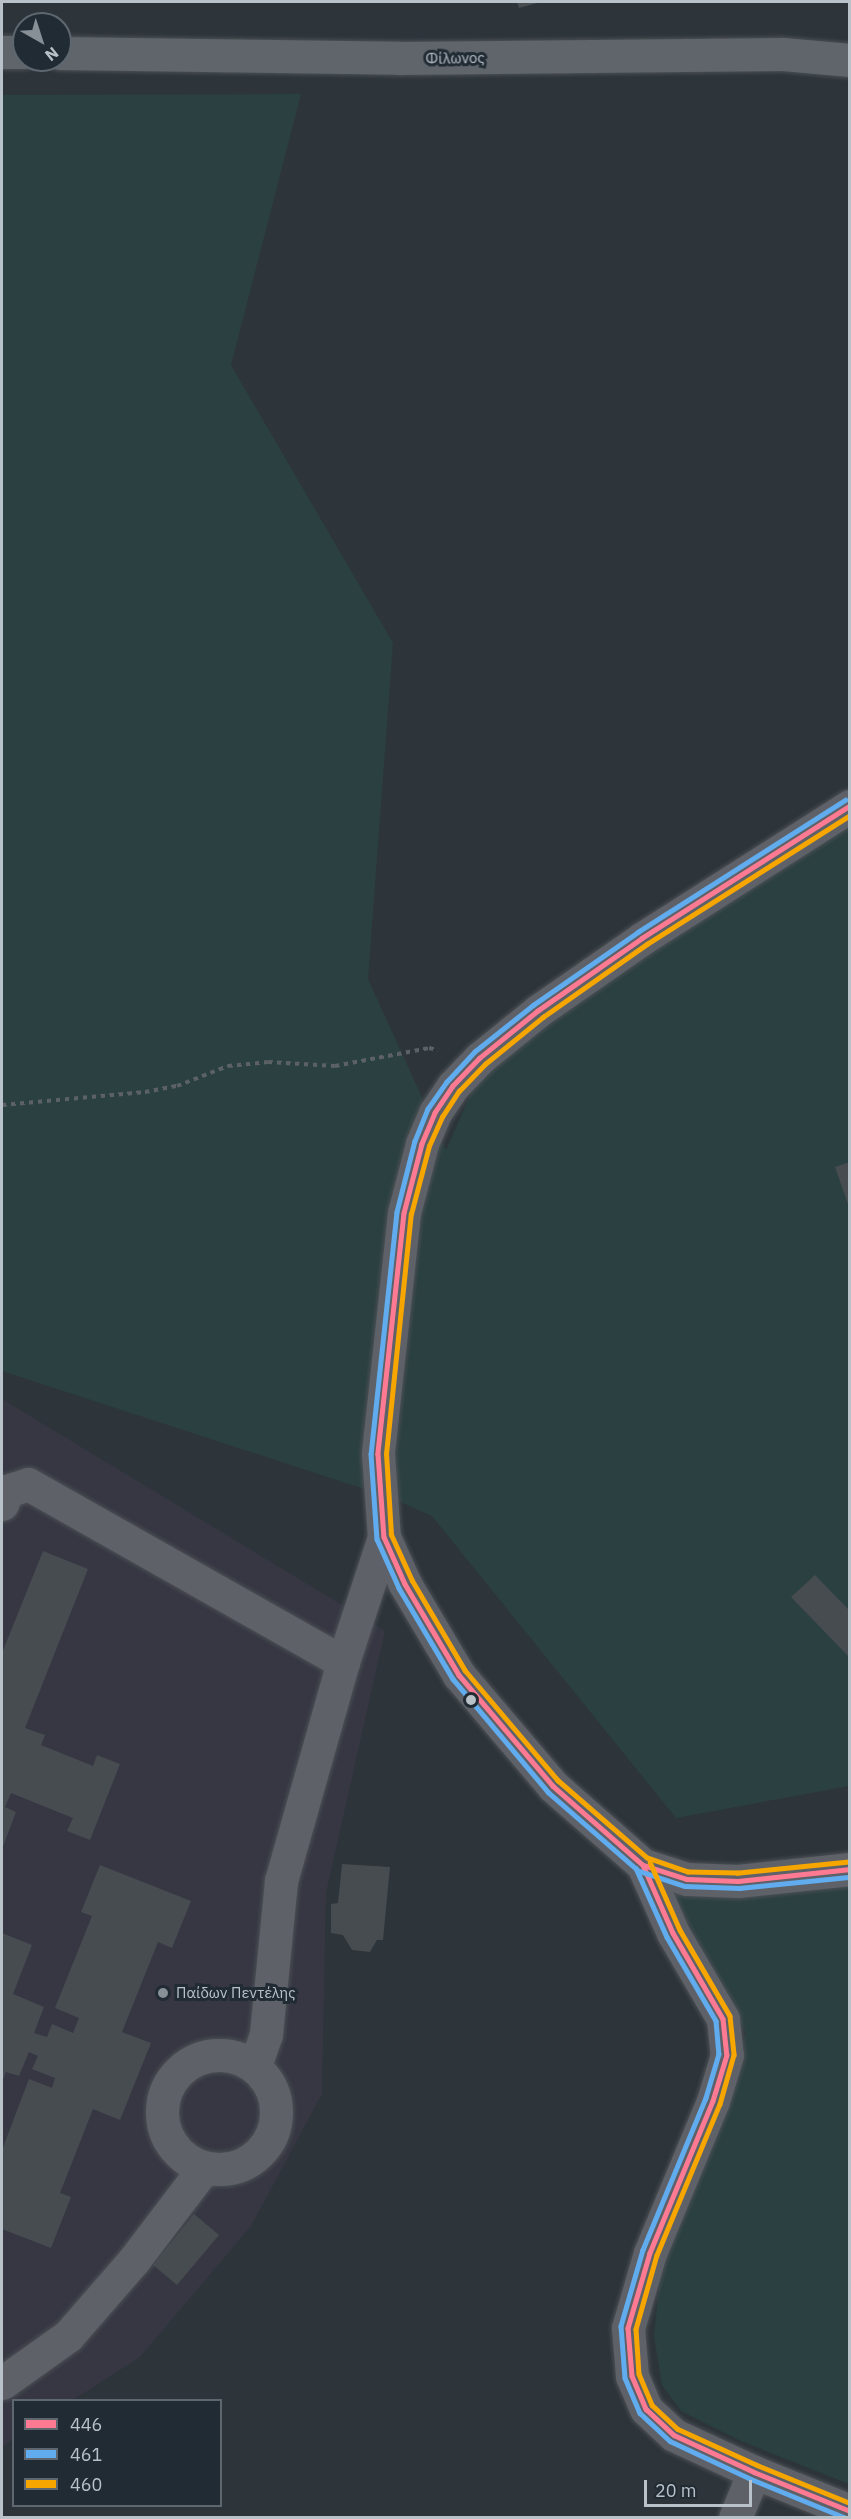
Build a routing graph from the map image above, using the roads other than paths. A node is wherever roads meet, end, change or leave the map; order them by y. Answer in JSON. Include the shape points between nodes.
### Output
{"nodes":[{"id":1,"x":72,"y":53,"type":"edge"},
{"id":2,"x":849,"y":60,"type":"edge"},
{"id":3,"x":849,"y":806,"type":"edge"},
{"id":4,"x":2,"y":1504,"type":"edge"},
{"id":5,"x":384,"y":1537,"type":"junction"},
{"id":6,"x":344,"y":1662,"type":"junction"},
{"id":7,"x":643,"y":1866,"type":"junction"},
{"id":8,"x":849,"y":1869,"type":"edge"},
{"id":9,"x":255,"y":2066,"type":"junction"},
{"id":10,"x":204,"y":2168,"type":"junction"},
{"id":11,"x":2,"y":2383,"type":"edge"},
{"id":12,"x":754,"y":2472,"type":"junction"},
{"id":13,"x":849,"y":2511,"type":"edge"},
{"id":14,"x":735,"y":2517,"type":"edge"}],
"edges":[{"from":1,"to":2,"type":"main road","name":"Φίλωνος","via":[[399,58],[783,54]]},
{"from":3,"to":5,"type":"street","via":[[643,938],[538,1011],[480,1058],[453,1086],[435,1113],[412,1176],[404,1213],[378,1454]]},
{"from":4,"to":6,"type":"street","via":[[8,1491],[28,1484]]},
{"from":5,"to":6,"type":"street"},
{"from":5,"to":7,"type":"street","via":[[405,1584],[459,1675],[553,1786]]},
{"from":6,"to":9,"type":"street","via":[[281,1881],[266,2034]]},
{"from":7,"to":8,"type":"street","via":[[706,1882]]},
{"from":7,"to":12,"type":"street","via":[[673,1933],[723,2019],[726,2055],[713,2101],[650,2253],[628,2328],[632,2376],[646,2409],[674,2435]]},
{"from":9,"to":10,"type":"street","via":[[270,2083],[276,2104],[275,2127],[265,2147],[248,2162],[226,2169]]},
{"from":9,"to":10,"type":"street","via":[[235,2056],[212,2054],[190,2062],[174,2077],[164,2097],[162,2119],[169,2141],[184,2158]]},
{"from":10,"to":11,"type":"street","via":[[134,2260],[68,2336]]},
{"from":12,"to":13,"type":"street"},
{"from":12,"to":14,"type":"street"}]}
